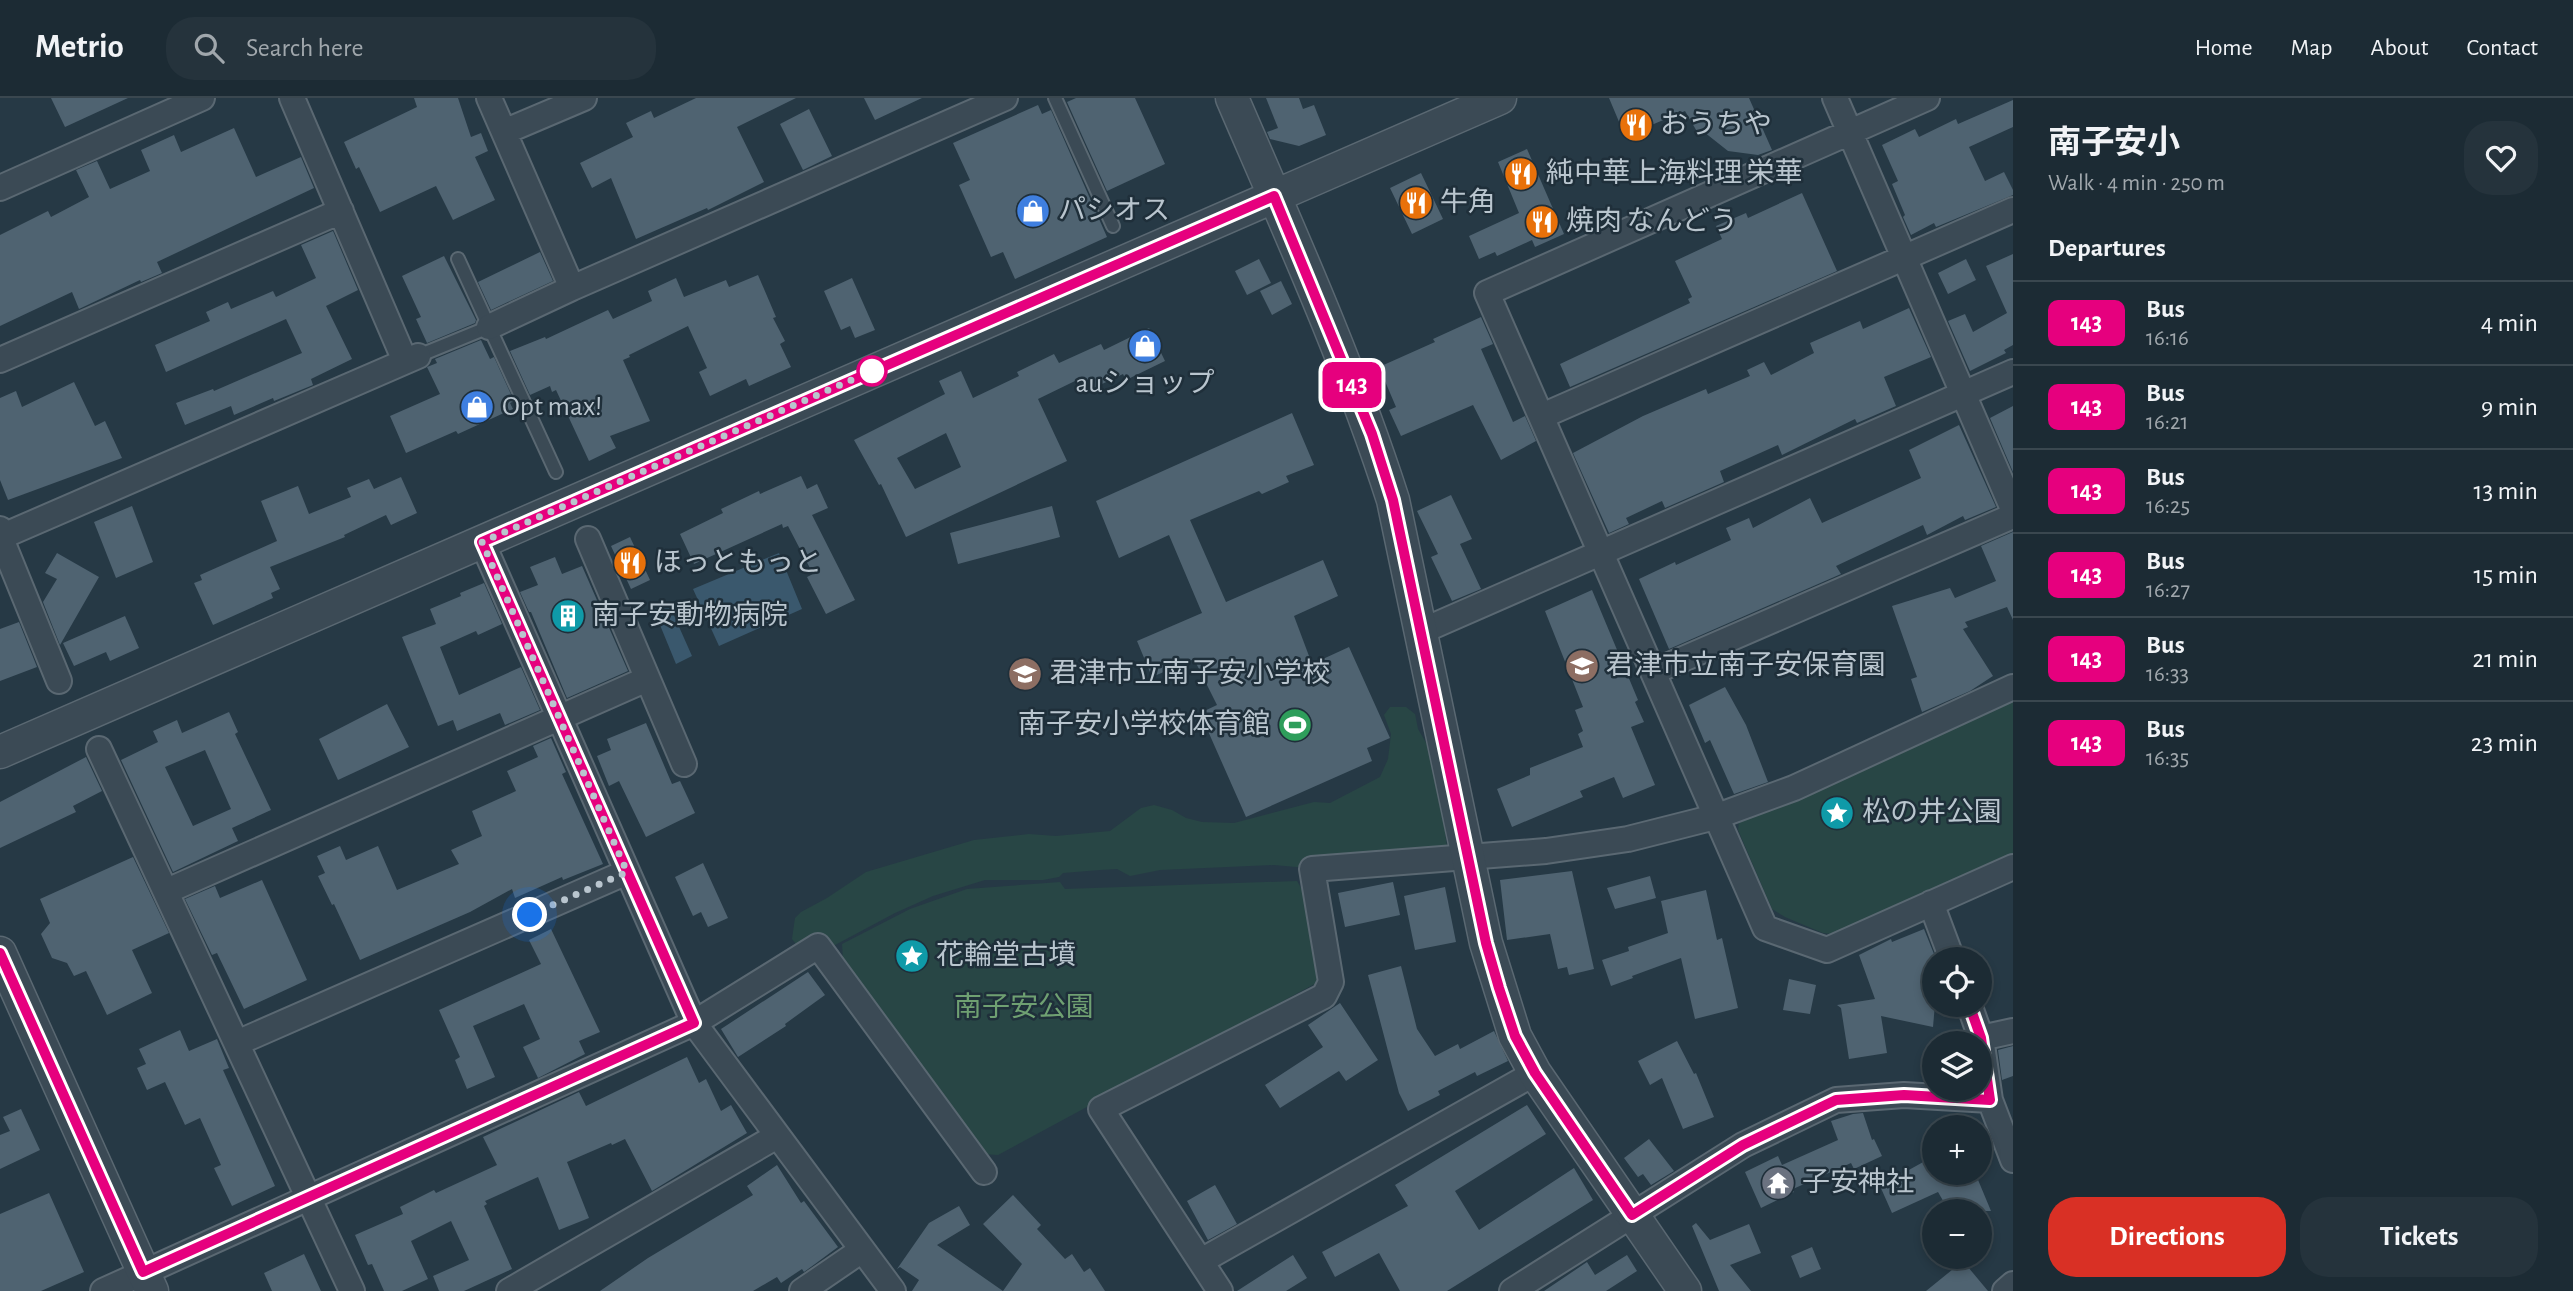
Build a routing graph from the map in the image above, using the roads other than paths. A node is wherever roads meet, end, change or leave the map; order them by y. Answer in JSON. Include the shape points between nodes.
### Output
{"nodes":[{"id":1,"x":202,"y":98,"type":"edge"},
{"id":2,"x":292,"y":98,"type":"edge"},
{"id":3,"x":489,"y":98,"type":"edge"},
{"id":4,"x":584,"y":98,"type":"edge"},
{"id":5,"x":1005,"y":98,"type":"edge"},
{"id":6,"x":1055,"y":98,"type":"edge"},
{"id":7,"x":1232,"y":98,"type":"edge"},
{"id":8,"x":1500,"y":98,"type":"edge"},
{"id":9,"x":1835,"y":98,"type":"edge"},
{"id":10,"x":1927,"y":98,"type":"edge"},
{"id":11,"x":504,"y":132,"type":"junction"},
{"id":12,"x":1850,"y":132,"type":"junction"},
{"id":13,"x":0,"y":188,"type":"edge"},
{"id":14,"x":1274,"y":196,"type":"junction"},
{"id":15,"x":2013,"y":210,"type":"edge"},
{"id":16,"x":341,"y":211,"type":"junction"},
{"id":17,"x":1113,"y":226,"type":"dead end"},
{"id":18,"x":1904,"y":257,"type":"junction"},
{"id":19,"x":458,"y":259,"type":"dead end"},
{"id":20,"x":572,"y":288,"type":"junction"},
{"id":21,"x":489,"y":327,"type":"junction"},
{"id":22,"x":412,"y":358,"type":"junction"},
{"id":23,"x":0,"y":360,"type":"edge"},
{"id":24,"x":2013,"y":372,"type":"edge"},
{"id":25,"x":1963,"y":394,"type":"junction"},
{"id":26,"x":1542,"y":416,"type":"junction"},
{"id":27,"x":556,"y":472,"type":"dead end"},
{"id":28,"x":2013,"y":509,"type":"edge"},
{"id":29,"x":2013,"y":516,"type":"edge"},
{"id":30,"x":1,"y":533,"type":"edge"},
{"id":31,"x":588,"y":539,"type":"dead end"},
{"id":32,"x":482,"y":542,"type":"junction"},
{"id":33,"x":1601,"y":552,"type":"junction"},
{"id":34,"x":1422,"y":631,"type":"junction"},
{"id":35,"x":1653,"y":672,"type":"junction"},
{"id":36,"x":647,"y":679,"type":"junction"},
{"id":37,"x":59,"y":681,"type":"dead end"},
{"id":38,"x":2013,"y":687,"type":"edge"},
{"id":39,"x":559,"y":718,"type":"junction"},
{"id":40,"x":99,"y":749,"type":"dead end"},
{"id":41,"x":0,"y":752,"type":"edge"},
{"id":42,"x":684,"y":764,"type":"dead end"},
{"id":43,"x":1715,"y":817,"type":"junction"},
{"id":44,"x":1469,"y":856,"type":"junction"},
{"id":45,"x":2013,"y":867,"type":"edge"},
{"id":46,"x":627,"y":872,"type":"junction"},
{"id":47,"x":167,"y":891,"type":"junction"},
{"id":48,"x":1931,"y":903,"type":"junction"},
{"id":49,"x":1948,"y":947,"type":"edge"},
{"id":50,"x":0,"y":953,"type":"edge"},
{"id":51,"x":694,"y":1023,"type":"junction"},
{"id":52,"x":2013,"y":1031,"type":"edge"},
{"id":53,"x":1992,"y":1036,"type":"edge"},
{"id":54,"x":237,"y":1043,"type":"junction"},
{"id":55,"x":1535,"y":1073,"type":"junction"},
{"id":56,"x":1922,"y":1096,"type":"edge"},
{"id":57,"x":1990,"y":1101,"type":"edge"},
{"id":58,"x":777,"y":1136,"type":"junction"},
{"id":59,"x":2013,"y":1160,"type":"edge"},
{"id":60,"x":984,"y":1172,"type":"dead end"},
{"id":61,"x":308,"y":1198,"type":"junction"},
{"id":62,"x":1632,"y":1215,"type":"junction"},
{"id":63,"x":862,"y":1250,"type":"junction"},
{"id":64,"x":1201,"y":1261,"type":"junction"},
{"id":65,"x":148,"y":1282,"type":"edge"},
{"id":66,"x":2013,"y":1284,"type":"edge"},
{"id":67,"x":103,"y":1291,"type":"edge"},
{"id":68,"x":352,"y":1291,"type":"edge"},
{"id":69,"x":509,"y":1291,"type":"edge"},
{"id":70,"x":802,"y":1291,"type":"edge"},
{"id":71,"x":893,"y":1291,"type":"edge"},
{"id":72,"x":1220,"y":1291,"type":"edge"},
{"id":73,"x":1512,"y":1291,"type":"edge"},
{"id":74,"x":1685,"y":1291,"type":"edge"},
{"id":75,"x":2005,"y":1291,"type":"edge"}],
"edges":[{"from":1,"to":13,"type":"street"},
{"from":2,"to":16,"type":"street"},
{"from":3,"to":11,"type":"street"},
{"from":4,"to":11,"type":"street"},
{"from":5,"to":20,"type":"street"},
{"from":6,"to":17,"type":"lane"},
{"from":7,"to":14,"type":"street"},
{"from":8,"to":14,"type":"street"},
{"from":9,"to":12,"type":"street"},
{"from":10,"to":12,"type":"street"},
{"from":11,"to":20,"type":"street"},
{"from":12,"to":18,"type":"street"},
{"from":12,"to":26,"type":"street","via":[[1487,293]]},
{"from":14,"to":32,"type":"street"},
{"from":14,"to":34,"type":"street","via":[[1372,434],[1393,500]]},
{"from":15,"to":18,"type":"street"},
{"from":16,"to":22,"type":"street"},
{"from":16,"to":23,"type":"street"},
{"from":18,"to":25,"type":"street"},
{"from":18,"to":26,"type":"street"},
{"from":19,"to":21,"type":"lane"},
{"from":20,"to":21,"type":"street"},
{"from":21,"to":22,"type":"lane"},
{"from":21,"to":27,"type":"lane"},
{"from":22,"to":30,"type":"street"},
{"from":24,"to":25,"type":"street"},
{"from":25,"to":28,"type":"street"},
{"from":25,"to":33,"type":"street"},
{"from":26,"to":33,"type":"street"},
{"from":29,"to":35,"type":"street"},
{"from":30,"to":37,"type":"street"},
{"from":31,"to":36,"type":"street"},
{"from":32,"to":39,"type":"street"},
{"from":32,"to":41,"type":"street"},
{"from":33,"to":34,"type":"street"},
{"from":33,"to":35,"type":"street"},
{"from":34,"to":44,"type":"street"},
{"from":35,"to":43,"type":"street"},
{"from":36,"to":39,"type":"street"},
{"from":36,"to":42,"type":"street"},
{"from":38,"to":43,"type":"street","via":[[1794,788]]},
{"from":39,"to":46,"type":"street"},
{"from":39,"to":47,"type":"street"},
{"from":40,"to":47,"type":"street"},
{"from":43,"to":44,"type":"street","via":[[1628,839]]},
{"from":43,"to":48,"type":"street","via":[[1765,928],[1828,950]]},
{"from":44,"to":55,"type":"street","via":[[1499,988],[1515,1036]]},
{"from":44,"to":64,"type":"street","via":[[1312,869],[1332,982],[1324,996],[1101,1109]]},
{"from":45,"to":48,"type":"street"},
{"from":46,"to":51,"type":"street"},
{"from":46,"to":54,"type":"street"},
{"from":47,"to":54,"type":"street"},
{"from":48,"to":49,"type":"street"},
{"from":50,"to":65,"type":"street"},
{"from":51,"to":58,"type":"street"},
{"from":51,"to":60,"type":"street","via":[[818,946]]},
{"from":51,"to":61,"type":"street"},
{"from":52,"to":53,"type":"street"},
{"from":54,"to":61,"type":"street"},
{"from":55,"to":62,"type":"street"},
{"from":55,"to":64,"type":"street"},
{"from":56,"to":62,"type":"street","via":[[1836,1100],[1743,1145]]},
{"from":57,"to":59,"type":"street"},
{"from":58,"to":63,"type":"street"},
{"from":58,"to":69,"type":"street"},
{"from":61,"to":65,"type":"street"},
{"from":61,"to":68,"type":"street"},
{"from":62,"to":73,"type":"street"},
{"from":62,"to":74,"type":"street"},
{"from":63,"to":70,"type":"street"},
{"from":63,"to":71,"type":"street"},
{"from":64,"to":72,"type":"street"},
{"from":65,"to":67,"type":"street"},
{"from":66,"to":75,"type":"street"}]}
